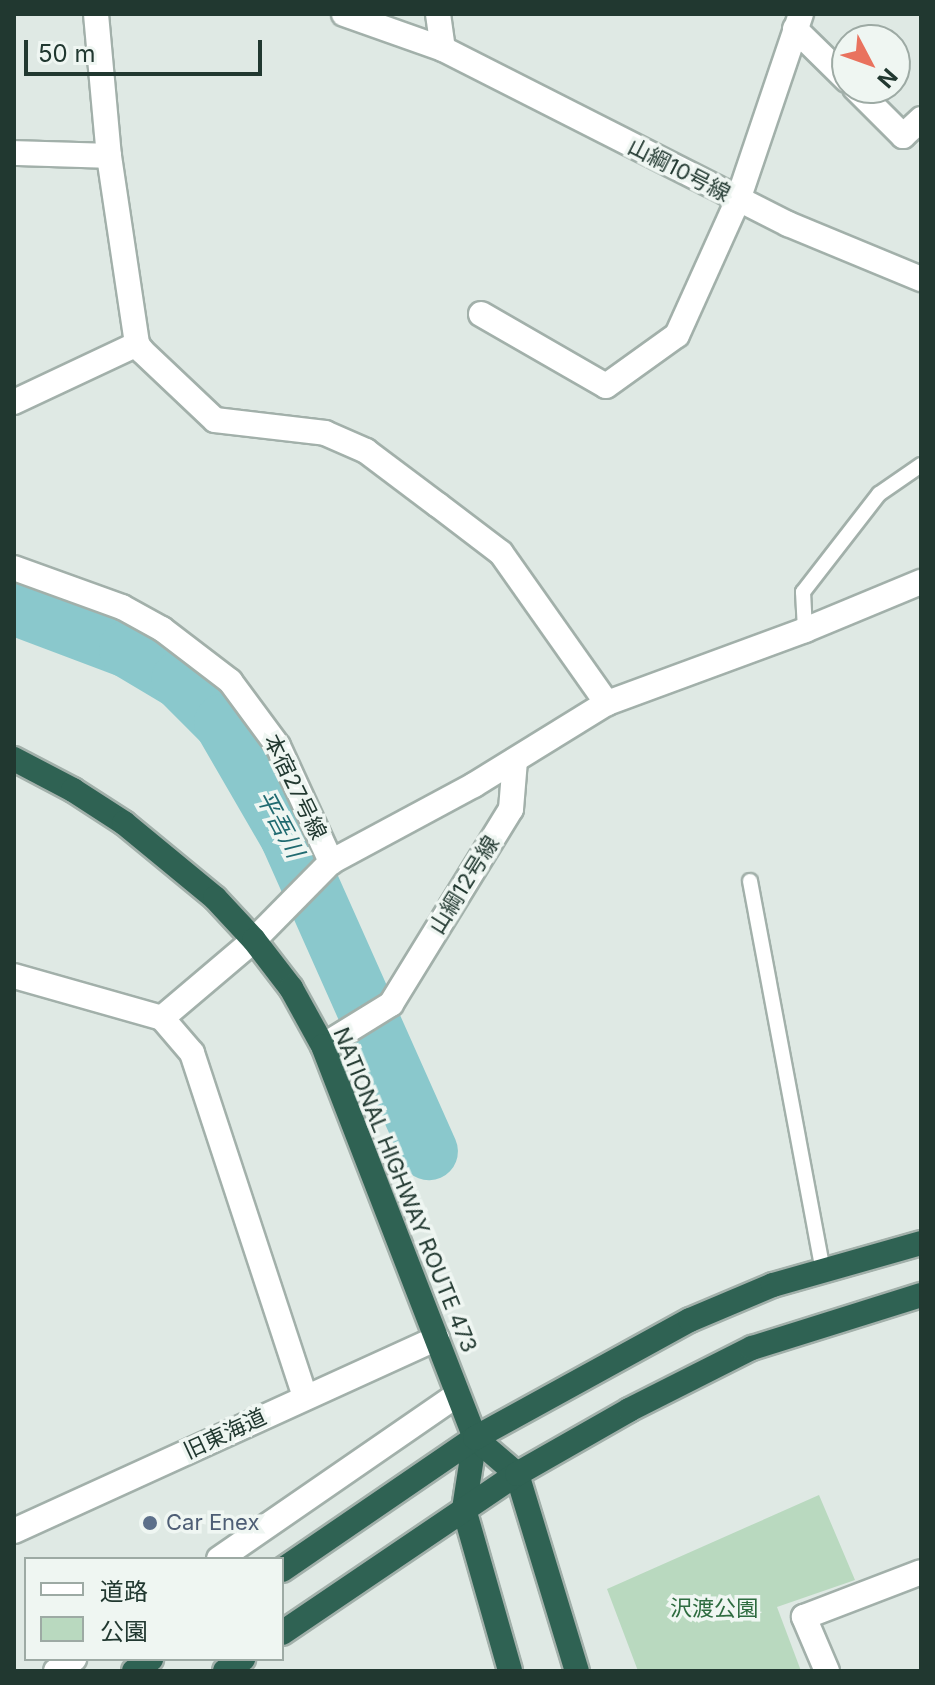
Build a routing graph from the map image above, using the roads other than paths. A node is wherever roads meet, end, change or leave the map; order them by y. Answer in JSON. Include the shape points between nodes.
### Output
{"nodes":[{"id":1,"x":96,"y":14,"type":"edge"},
{"id":2,"x":344,"y":14,"type":"edge"},
{"id":3,"x":438,"y":14,"type":"edge"},
{"id":4,"x":798,"y":22,"type":"edge"},
{"id":5,"x":443,"y":49,"type":"junction"},
{"id":6,"x":831,"y":61,"type":"edge"},
{"id":7,"x":871,"y":104,"type":"edge"},
{"id":8,"x":921,"y":119,"type":"edge"},
{"id":9,"x":14,"y":153,"type":"edge"},
{"id":10,"x":109,"y":156,"type":"junction"},
{"id":11,"x":738,"y":200,"type":"junction"},
{"id":12,"x":921,"y":279,"type":"edge"},
{"id":13,"x":481,"y":314,"type":"dead end"},
{"id":14,"x":137,"y":344,"type":"junction"},
{"id":15,"x":14,"y":402,"type":"edge"},
{"id":16,"x":921,"y":465,"type":"edge"},
{"id":17,"x":14,"y":568,"type":"edge"},
{"id":18,"x":921,"y":582,"type":"edge"},
{"id":19,"x":805,"y":630,"type":"junction"},
{"id":20,"x":607,"y":703,"type":"junction"},
{"id":21,"x":14,"y":759,"type":"edge"},
{"id":22,"x":515,"y":760,"type":"junction"},
{"id":23,"x":331,"y":862,"type":"junction"},
{"id":24,"x":750,"y":881,"type":"dead end"},
{"id":25,"x":254,"y":940,"type":"junction"},
{"id":26,"x":14,"y":976,"type":"edge"},
{"id":27,"x":162,"y":1018,"type":"junction"},
{"id":28,"x":323,"y":1046,"type":"junction"},
{"id":29,"x":921,"y":1243,"type":"edge"},
{"id":30,"x":823,"y":1271,"type":"junction"},
{"id":31,"x":921,"y":1295,"type":"edge"},
{"id":32,"x":437,"y":1338,"type":"junction"},
{"id":33,"x":458,"y":1394,"type":"junction"},
{"id":34,"x":305,"y":1397,"type":"junction"},
{"id":35,"x":475,"y":1438,"type":"junction"},
{"id":36,"x":517,"y":1474,"type":"junction"},
{"id":37,"x":464,"y":1509,"type":"junction"},
{"id":38,"x":14,"y":1531,"type":"edge"},
{"id":39,"x":231,"y":1557,"type":"edge"},
{"id":40,"x":284,"y":1567,"type":"edge"},
{"id":41,"x":921,"y":1572,"type":"edge"},
{"id":42,"x":284,"y":1632,"type":"edge"},
{"id":43,"x":510,"y":1671,"type":"edge"},
{"id":44,"x":577,"y":1671,"type":"edge"},
{"id":45,"x":827,"y":1671,"type":"edge"}],
"edges":[{"from":1,"to":10,"type":"street"},
{"from":2,"to":5,"type":"street","name":"山綱10号線"},
{"from":3,"to":5,"type":"street"},
{"from":4,"to":6,"type":"street"},
{"from":4,"to":11,"type":"street"},
{"from":5,"to":11,"type":"street","name":"山綱10号線"},
{"from":7,"to":8,"type":"street","via":[[903,136]]},
{"from":9,"to":10,"type":"street"},
{"from":10,"to":14,"type":"street"},
{"from":11,"to":12,"type":"street","name":"山綱10号線"},
{"from":11,"to":13,"type":"street","via":[[677,335],[606,386]]},
{"from":14,"to":15,"type":"street"},
{"from":14,"to":20,"type":"street","via":[[215,420],[325,433],[366,451],[501,553]]},
{"from":16,"to":19,"type":"lane","via":[[879,494],[803,592]]},
{"from":17,"to":23,"type":"street","name":"本宿27号線","via":[[122,607],[162,629],[230,681],[278,746]]},
{"from":18,"to":19,"type":"street"},
{"from":19,"to":20,"type":"street"},
{"from":20,"to":22,"type":"street"},
{"from":21,"to":25,"type":"highway","name":"NATIONAL HIGHWAY ROUTE 473","via":[[134,831],[215,898]]},
{"from":22,"to":23,"type":"street"},
{"from":22,"to":28,"type":"street","name":"山綱12号線","via":[[511,809],[391,1004]]},
{"from":23,"to":25,"type":"street"},
{"from":24,"to":30,"type":"lane"},
{"from":25,"to":27,"type":"street"},
{"from":25,"to":28,"type":"highway","name":"NATIONAL HIGHWAY ROUTE 473","via":[[291,988]]},
{"from":26,"to":27,"type":"street"},
{"from":27,"to":34,"type":"street","via":[[192,1053]]},
{"from":28,"to":32,"type":"highway","name":"NATIONAL HIGHWAY ROUTE 473"},
{"from":29,"to":30,"type":"highway"},
{"from":30,"to":35,"type":"highway","via":[[773,1285],[690,1320]]},
{"from":31,"to":36,"type":"highway","via":[[752,1348]]},
{"from":32,"to":33,"type":"highway","name":"NATIONAL HIGHWAY ROUTE 473"},
{"from":32,"to":34,"type":"street","name":"旧東海道"},
{"from":33,"to":35,"type":"highway","name":"NATIONAL HIGHWAY ROUTE 473"},
{"from":33,"to":39,"type":"street"},
{"from":34,"to":38,"type":"street","name":"旧東海道"},
{"from":35,"to":36,"type":"highway","name":"NATIONAL HIGHWAY ROUTE 473"},
{"from":35,"to":37,"type":"highway","name":"NATIONAL HIGHWAY ROUTE 473"},
{"from":35,"to":40,"type":"highway"},
{"from":36,"to":37,"type":"highway"},
{"from":36,"to":44,"type":"highway"},
{"from":37,"to":42,"type":"highway"},
{"from":37,"to":43,"type":"highway","name":"NATIONAL HIGHWAY ROUTE 473"},
{"from":41,"to":45,"type":"street","via":[[804,1617]]}]}
